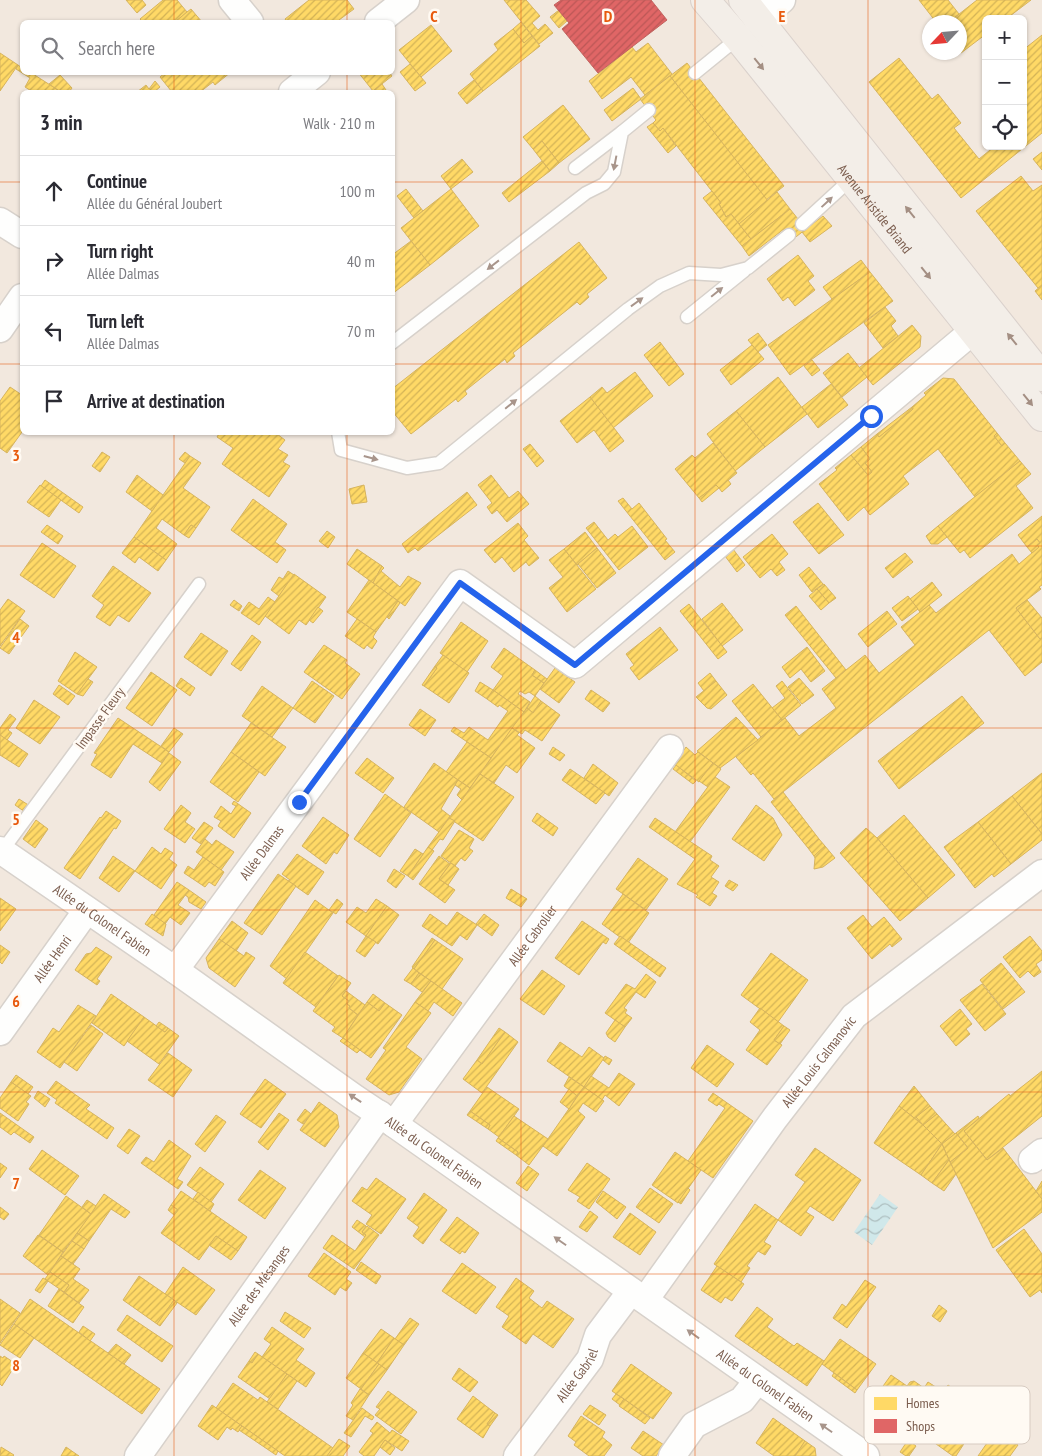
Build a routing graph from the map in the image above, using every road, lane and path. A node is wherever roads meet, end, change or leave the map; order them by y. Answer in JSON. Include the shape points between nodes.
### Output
{"nodes":[{"id":1,"x":232,"y":0,"type":"edge"},
{"id":2,"x":406,"y":0,"type":"edge"},
{"id":3,"x":705,"y":0,"type":"edge"},
{"id":4,"x":782,"y":0,"type":"edge"},
{"id":5,"x":746,"y":19,"type":"edge"},
{"id":6,"x":248,"y":20,"type":"edge"},
{"id":7,"x":381,"y":20,"type":"edge"},
{"id":8,"x":695,"y":73,"type":"dead end"},
{"id":9,"x":649,"y":110,"type":"dead end"},
{"id":10,"x":622,"y":132,"type":"junction"},
{"id":11,"x":575,"y":168,"type":"dead end"},
{"id":12,"x":851,"y":179,"type":"junction"},
{"id":13,"x":0,"y":221,"type":"edge"},
{"id":14,"x":802,"y":224,"type":"dead end"},
{"id":15,"x":20,"y":234,"type":"edge"},
{"id":16,"x":789,"y":235,"type":"dead end"},
{"id":17,"x":748,"y":268,"type":"junction"},
{"id":18,"x":20,"y":300,"type":"edge"},
{"id":19,"x":687,"y":317,"type":"dead end"},
{"id":20,"x":0,"y":329,"type":"edge"},
{"id":21,"x":973,"y":331,"type":"junction"},
{"id":22,"x":395,"y":341,"type":"edge"},
{"id":23,"x":1042,"y":377,"type":"edge"},
{"id":24,"x":1042,"y":417,"type":"edge"},
{"id":25,"x":338,"y":435,"type":"edge"},
{"id":26,"x":199,"y":584,"type":"dead end"},
{"id":27,"x":670,"y":748,"type":"dead end"},
{"id":28,"x":1,"y":850,"type":"edge"},
{"id":29,"x":1042,"y":873,"type":"edge"},
{"id":30,"x":87,"y":910,"type":"junction"},
{"id":31,"x":175,"y":970,"type":"junction"},
{"id":32,"x":0,"y":1032,"type":"edge"},
{"id":33,"x":387,"y":1119,"type":"junction"},
{"id":34,"x":638,"y":1296,"type":"junction"},
{"id":35,"x":757,"y":1381,"type":"junction"},
{"id":36,"x":138,"y":1456,"type":"edge"},
{"id":37,"x":517,"y":1456,"type":"edge"},
{"id":38,"x":672,"y":1456,"type":"edge"},
{"id":39,"x":866,"y":1456,"type":"edge"}],
"edges":[{"from":1,"to":6,"type":"street"},
{"from":2,"to":7,"type":"street"},
{"from":3,"to":5,"type":"main road","name":"Avenue Aristide Briand"},
{"from":4,"to":5,"type":"street"},
{"from":5,"to":8,"type":"lane"},
{"from":5,"to":12,"type":"main road","name":"Avenue Aristide Briand","one_way":true},
{"from":23,"to":5,"type":"main road","name":"Avenue Aristide Briand","one_way":true},
{"from":9,"to":10,"type":"lane"},
{"from":10,"to":11,"type":"lane"},
{"from":10,"to":22,"type":"lane","one_way":true,"via":[[614,172],[604,184],[586,193]]},
{"from":14,"to":12,"type":"lane","one_way":true},
{"from":12,"to":21,"type":"main road","name":"Avenue Aristide Briand","one_way":true},
{"from":13,"to":15,"type":"street"},
{"from":16,"to":17,"type":"lane"},
{"from":19,"to":17,"type":"lane","one_way":true},
{"from":25,"to":17,"type":"lane","one_way":true,"via":[[341,450],[407,468],[439,463],[660,286],[689,273],[721,275]]},
{"from":18,"to":20,"type":"street"},
{"from":21,"to":24,"type":"main road","name":"Avenue Aristide Briand","one_way":true},
{"from":21,"to":31,"type":"street","name":"Allée Dalmas","via":[[575,665],[460,583]]},
{"from":26,"to":28,"type":"lane","name":"Impasse Fleury"},
{"from":27,"to":33,"type":"street","name":"Allée Cabrolier"},
{"from":28,"to":30,"type":"street","name":"Allée du Colonel Fabien"},
{"from":29,"to":34,"type":"street","name":"Allée Louis Calmanovic","via":[[854,1016]]},
{"from":30,"to":31,"type":"street","name":"Allée du Colonel Fabien"},
{"from":30,"to":32,"type":"street","name":"Allée Henri"},
{"from":33,"to":31,"type":"street","name":"Allée du Colonel Fabien","one_way":true},
{"from":34,"to":33,"type":"street","name":"Allée du Colonel Fabien","one_way":true},
{"from":33,"to":36,"type":"street","name":"Allée des Mésanges"},
{"from":35,"to":34,"type":"street","name":"Allée du Colonel Fabien","one_way":true},
{"from":34,"to":37,"type":"street","name":"Allée Gabriel","via":[[598,1335],[590,1359]]},
{"from":35,"to":38,"type":"street","via":[[742,1400],[694,1424]]},
{"from":39,"to":35,"type":"street","name":"Allée du Colonel Fabien","one_way":true}]}
